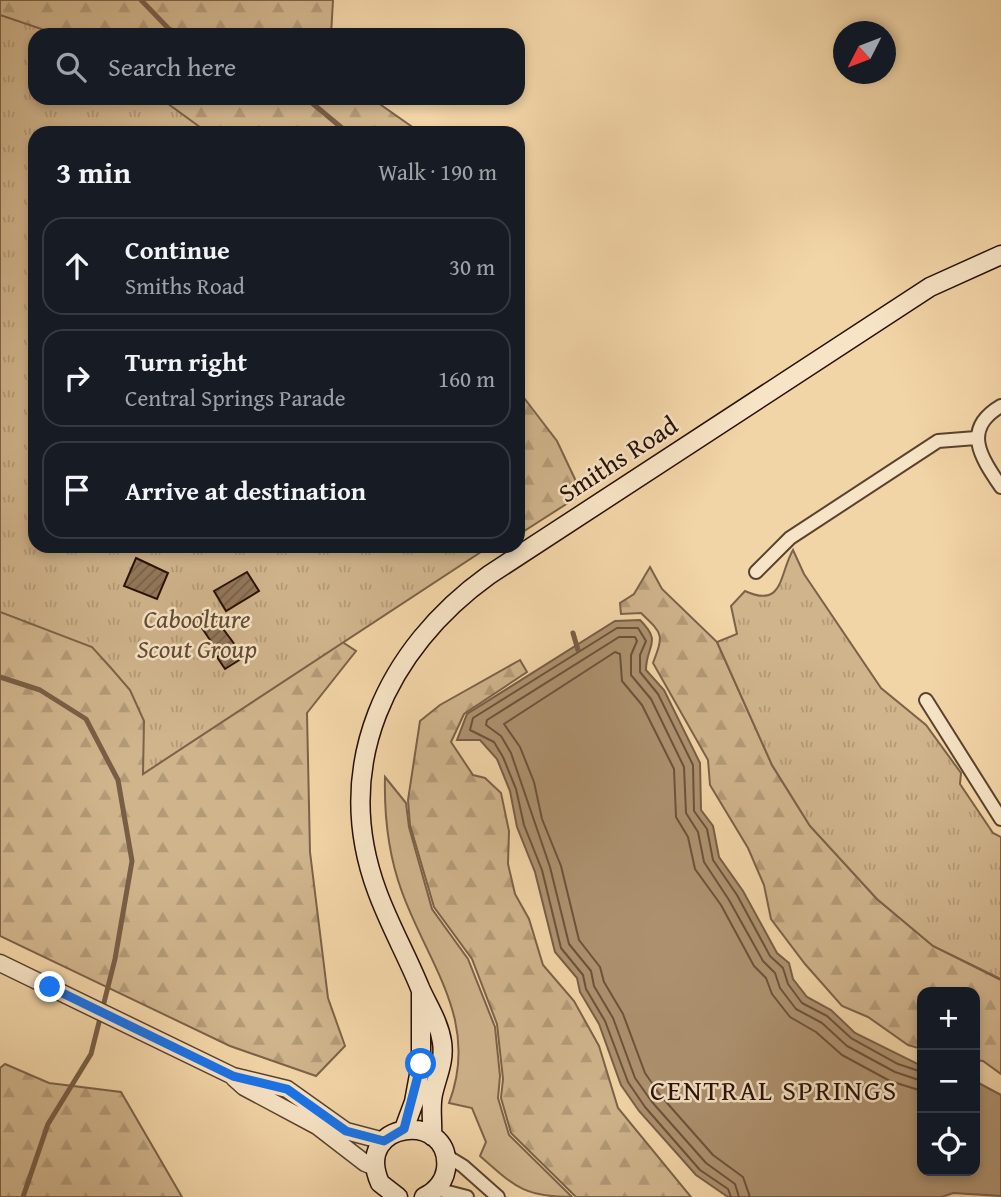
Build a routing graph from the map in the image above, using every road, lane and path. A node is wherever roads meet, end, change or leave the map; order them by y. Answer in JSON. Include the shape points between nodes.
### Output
{"nodes":[{"id":1,"x":1001,"y":255,"type":"edge"},
{"id":2,"x":1001,"y":406,"type":"edge"},
{"id":3,"x":976,"y":438,"type":"junction"},
{"id":4,"x":1001,"y":487,"type":"edge"},
{"id":5,"x":525,"y":553,"type":"edge"},
{"id":6,"x":525,"y":553,"type":"edge"},
{"id":7,"x":756,"y":572,"type":"dead end"},
{"id":8,"x":926,"y":700,"type":"dead end"},
{"id":9,"x":1001,"y":819,"type":"edge"},
{"id":10,"x":0,"y":963,"type":"edge"},
{"id":11,"x":421,"y":990,"type":"junction"},
{"id":12,"x":233,"y":1076,"type":"junction"},
{"id":13,"x":404,"y":1129,"type":"junction"},
{"id":14,"x":432,"y":1136,"type":"junction"},
{"id":15,"x":384,"y":1141,"type":"junction"},
{"id":16,"x":445,"y":1155,"type":"junction"},
{"id":17,"x":375,"y":1167,"type":"junction"},
{"id":18,"x":430,"y":1193,"type":"edge"},
{"id":19,"x":389,"y":1195,"type":"edge"},
{"id":20,"x":467,"y":1197,"type":"edge"},
{"id":21,"x":498,"y":1197,"type":"edge"}],
"edges":[{"from":1,"to":5,"type":"main road","name":"Smiths Road","via":[[930,287]]},
{"from":2,"to":3,"type":"street","via":[[985,416]]},
{"from":3,"to":4,"type":"street","via":[[985,464]]},
{"from":3,"to":7,"type":"street","via":[[938,441],[790,538]]},
{"from":6,"to":11,"type":"main road","name":"Smiths Road","via":[[465,593],[418,638],[378,711],[364,771],[367,856],[377,891]]},
{"from":8,"to":9,"type":"street"},
{"from":10,"to":12,"type":"street"},
{"from":11,"to":13,"type":"main road","name":"Smiths Road","via":[[421,1064]]},
{"from":11,"to":14,"type":"main road","name":"Smiths Road","via":[[433,1012],[443,1050],[431,1104]]},
{"from":12,"to":15,"type":"street","via":[[287,1089],[346,1131]]},
{"from":12,"to":17,"type":"street"},
{"from":13,"to":14,"type":"main road"},
{"from":13,"to":15,"type":"main road"},
{"from":14,"to":16,"type":"main road"},
{"from":15,"to":17,"type":"main road"},
{"from":16,"to":18,"type":"main road","via":[[443,1179]]},
{"from":16,"to":21,"type":"street"},
{"from":17,"to":19,"type":"main road"},
{"from":18,"to":20,"type":"street"}]}
